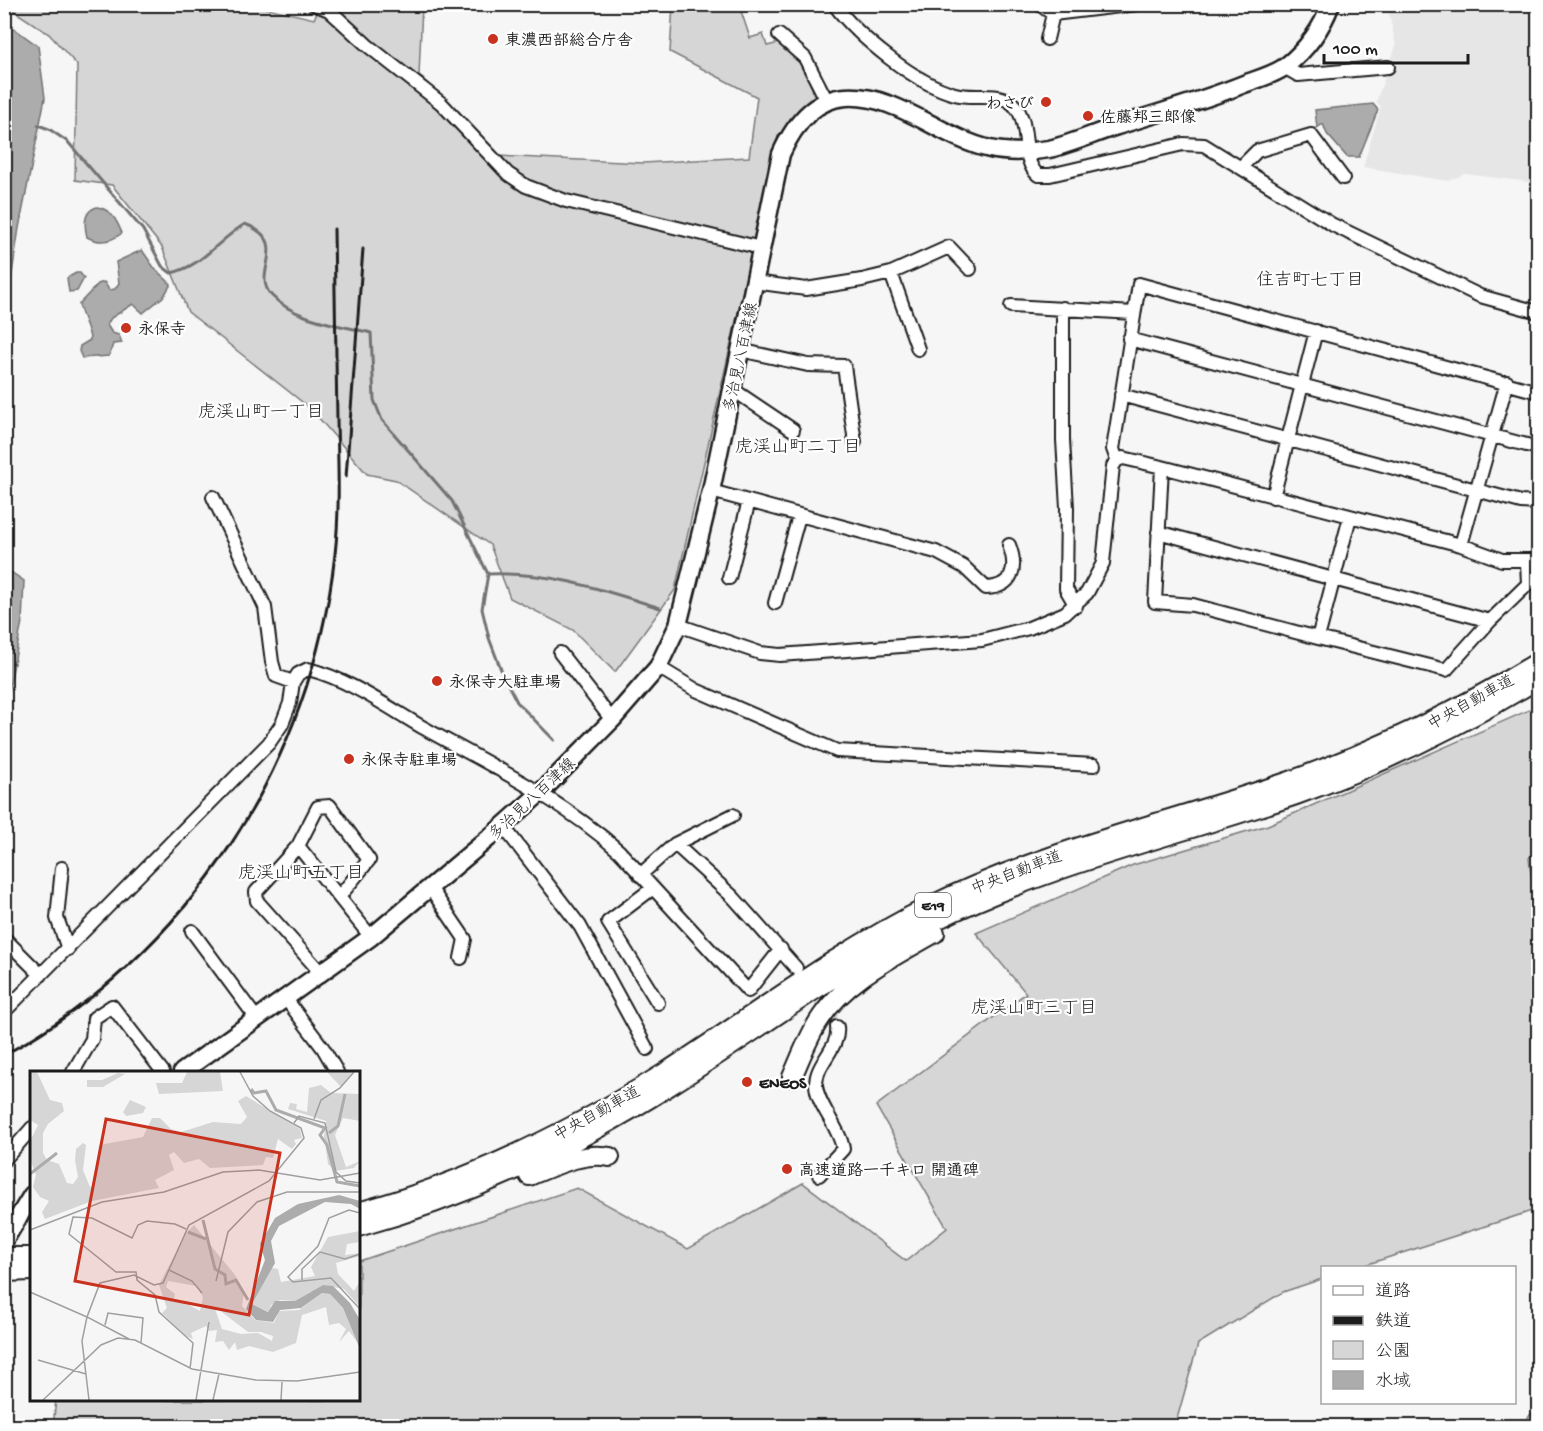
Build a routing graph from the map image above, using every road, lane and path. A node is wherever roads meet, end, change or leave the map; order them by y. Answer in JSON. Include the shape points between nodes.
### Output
{"nodes":[{"id":1,"x":314,"y":4,"type":"edge"},
{"id":2,"x":834,"y":4,"type":"edge"},
{"id":3,"x":1039,"y":4,"type":"edge"},
{"id":4,"x":1137,"y":4,"type":"edge"},
{"id":5,"x":1331,"y":4,"type":"edge"},
{"id":6,"x":1069,"y":9,"type":"edge"},
{"id":7,"x":1053,"y":14,"type":"junction"},
{"id":8,"x":779,"y":34,"type":"dead end"},
{"id":9,"x":1047,"y":39,"type":"dead end"},
{"id":10,"x":1388,"y":67,"type":"dead end"},
{"id":11,"x":1284,"y":68,"type":"junction"},
{"id":12,"x":827,"y":101,"type":"junction"},
{"id":13,"x":1028,"y":150,"type":"junction"},
{"id":14,"x":1242,"y":166,"type":"junction"},
{"id":15,"x":1343,"y":178,"type":"dead end"},
{"id":16,"x":761,"y":248,"type":"junction"},
{"id":17,"x":970,"y":269,"type":"dead end"},
{"id":18,"x":891,"y":273,"type":"junction"},
{"id":19,"x":754,"y":282,"type":"junction"},
{"id":20,"x":1011,"y":306,"type":"dead end"},
{"id":21,"x":1063,"y":308,"type":"junction"},
{"id":22,"x":1134,"y":312,"type":"junction"},
{"id":23,"x":1539,"y":312,"type":"edge"},
{"id":24,"x":1316,"y":331,"type":"junction"},
{"id":25,"x":1129,"y":339,"type":"junction"},
{"id":26,"x":918,"y":349,"type":"dead end"},
{"id":27,"x":740,"y":350,"type":"junction"},
{"id":28,"x":1507,"y":382,"type":"junction"},
{"id":29,"x":1301,"y":384,"type":"junction"},
{"id":30,"x":732,"y":389,"type":"junction"},
{"id":31,"x":1539,"y":392,"type":"edge"},
{"id":32,"x":1121,"y":395,"type":"junction"},
{"id":33,"x":793,"y":430,"type":"dead end"},
{"id":34,"x":1490,"y":436,"type":"junction"},
{"id":35,"x":1287,"y":439,"type":"junction"},
{"id":36,"x":855,"y":442,"type":"dead end"},
{"id":37,"x":1539,"y":448,"type":"edge"},
{"id":38,"x":1117,"y":460,"type":"junction"},
{"id":39,"x":1162,"y":467,"type":"junction"},
{"id":40,"x":711,"y":490,"type":"junction"},
{"id":41,"x":1476,"y":490,"type":"junction"},
{"id":42,"x":213,"y":497,"type":"dead end"},
{"id":43,"x":1273,"y":497,"type":"junction"},
{"id":44,"x":749,"y":501,"type":"junction"},
{"id":45,"x":1539,"y":503,"type":"edge"},
{"id":46,"x":799,"y":516,"type":"junction"},
{"id":47,"x":1350,"y":517,"type":"junction"},
{"id":48,"x":1158,"y":532,"type":"junction"},
{"id":49,"x":1010,"y":545,"type":"dead end"},
{"id":50,"x":1461,"y":545,"type":"junction"},
{"id":51,"x":1533,"y":561,"type":"edge"},
{"id":52,"x":729,"y":578,"type":"dead end"},
{"id":53,"x":1334,"y":579,"type":"junction"},
{"id":54,"x":775,"y":603,"type":"dead end"},
{"id":55,"x":1076,"y":606,"type":"junction"},
{"id":56,"x":1490,"y":621,"type":"junction"},
{"id":57,"x":678,"y":625,"type":"junction"},
{"id":58,"x":1318,"y":638,"type":"junction"},
{"id":59,"x":560,"y":653,"type":"dead end"},
{"id":60,"x":1539,"y":662,"type":"edge"},
{"id":61,"x":658,"y":667,"type":"junction"},
{"id":62,"x":1539,"y":678,"type":"edge"},
{"id":63,"x":293,"y":682,"type":"junction"},
{"id":64,"x":612,"y":720,"type":"junction"},
{"id":65,"x":1094,"y":765,"type":"dead end"},
{"id":66,"x":540,"y":793,"type":"junction"},
{"id":67,"x":733,"y":815,"type":"dead end"},
{"id":68,"x":503,"y":826,"type":"junction"},
{"id":69,"x":675,"y":844,"type":"junction"},
{"id":70,"x":298,"y":846,"type":"junction"},
{"id":71,"x":1120,"y":850,"type":"junction"},
{"id":72,"x":62,"y":868,"type":"dead end"},
{"id":73,"x":640,"y":875,"type":"junction"},
{"id":74,"x":429,"y":886,"type":"junction"},
{"id":75,"x":652,"y":888,"type":"junction"},
{"id":76,"x":339,"y":897,"type":"junction"},
{"id":77,"x":192,"y":932,"type":"dead end"},
{"id":78,"x":370,"y":937,"type":"junction"},
{"id":79,"x":4,"y":938,"type":"edge"},
{"id":80,"x":68,"y":949,"type":"junction"},
{"id":81,"x":781,"y":949,"type":"junction"},
{"id":82,"x":461,"y":958,"type":"dead end"},
{"id":83,"x":796,"y":968,"type":"dead end"},
{"id":84,"x":322,"y":974,"type":"junction"},
{"id":85,"x":42,"y":975,"type":"junction"},
{"id":86,"x":286,"y":999,"type":"junction"},
{"id":87,"x":658,"y":1003,"type":"dead end"},
{"id":88,"x":4,"y":1012,"type":"edge"},
{"id":89,"x":257,"y":1019,"type":"junction"},
{"id":90,"x":837,"y":1027,"type":"dead end"},
{"id":91,"x":647,"y":1049,"type":"dead end"},
{"id":92,"x":74,"y":1071,"type":"edge"},
{"id":93,"x":162,"y":1071,"type":"edge"},
{"id":94,"x":183,"y":1071,"type":"edge"},
{"id":95,"x":336,"y":1071,"type":"edge"},
{"id":96,"x":792,"y":1077,"type":"dead end"},
{"id":97,"x":30,"y":1130,"type":"edge"},
{"id":98,"x":610,"y":1157,"type":"dead end"},
{"id":99,"x":4,"y":1160,"type":"edge"},
{"id":100,"x":819,"y":1175,"type":"dead end"},
{"id":101,"x":30,"y":1199,"type":"edge"},
{"id":102,"x":360,"y":1211,"type":"edge"},
{"id":103,"x":378,"y":1221,"type":"junction"},
{"id":104,"x":360,"y":1226,"type":"edge"},
{"id":105,"x":6,"y":1252,"type":"edge"},
{"id":106,"x":30,"y":1257,"type":"edge"},
{"id":107,"x":30,"y":1270,"type":"edge"}],
"edges":[{"from":1,"to":16,"type":"street","via":[[328,10],[441,103],[508,174],[536,190],[566,201]]},
{"from":2,"to":13,"type":"street","via":[[858,33],[920,77],[952,94],[1007,100],[1021,115]]},
{"from":3,"to":7,"type":"street"},
{"from":4,"to":6,"type":"street"},
{"from":5,"to":11,"type":"main road","via":[[1324,21]]},
{"from":6,"to":7,"type":"street"},
{"from":7,"to":9,"type":"street"},
{"from":8,"to":12,"type":"street","via":[[805,58]]},
{"from":10,"to":11,"type":"street","via":[[1298,75]]},
{"from":11,"to":13,"type":"main road","via":[[1222,93],[1049,149]]},
{"from":12,"to":13,"type":"main road","via":[[861,97],[884,103],[990,149]]},
{"from":12,"to":16,"type":"main road","name":"多治見八百津線","via":[[791,130],[781,154]]},
{"from":13,"to":14,"type":"street","via":[[1029,168],[1038,175],[1183,144],[1204,145]]},
{"from":14,"to":15,"type":"street","via":[[1257,151],[1311,135]]},
{"from":14,"to":23,"type":"street","via":[[1333,225],[1480,296]]},
{"from":16,"to":19,"type":"main road","name":"多治見八百津線"},
{"from":17,"to":18,"type":"street","via":[[949,247]]},
{"from":18,"to":19,"type":"street","via":[[806,289]]},
{"from":18,"to":26,"type":"street"},
{"from":19,"to":27,"type":"main road","name":"多治見八百津線"},
{"from":20,"to":21,"type":"street"},
{"from":21,"to":22,"type":"street"},
{"from":21,"to":55,"type":"street","via":[[1066,589]]},
{"from":22,"to":24,"type":"street","via":[[1139,284]]},
{"from":22,"to":25,"type":"street"},
{"from":24,"to":28,"type":"street"},
{"from":24,"to":29,"type":"street"},
{"from":25,"to":29,"type":"street"},
{"from":25,"to":32,"type":"street"},
{"from":27,"to":30,"type":"main road","name":"多治見八百津線"},
{"from":27,"to":36,"type":"street","via":[[808,364],[844,366]]},
{"from":28,"to":31,"type":"street"},
{"from":28,"to":34,"type":"street"},
{"from":29,"to":34,"type":"street"},
{"from":29,"to":35,"type":"street"},
{"from":30,"to":33,"type":"street"},
{"from":30,"to":40,"type":"main road","name":"多治見八百津線"},
{"from":32,"to":35,"type":"street"},
{"from":32,"to":38,"type":"street","via":[[1113,449]]},
{"from":34,"to":37,"type":"street"},
{"from":34,"to":41,"type":"street"},
{"from":35,"to":41,"type":"street"},
{"from":35,"to":43,"type":"street"},
{"from":38,"to":39,"type":"street"},
{"from":38,"to":55,"type":"street","via":[[1113,466],[1103,563],[1088,593]]},
{"from":39,"to":43,"type":"street"},
{"from":39,"to":48,"type":"street"},
{"from":40,"to":44,"type":"street"},
{"from":40,"to":57,"type":"main road","name":"多治見八百津線"},
{"from":41,"to":45,"type":"street"},
{"from":41,"to":50,"type":"street"},
{"from":42,"to":63,"type":"street","via":[[265,607],[276,676]]},
{"from":43,"to":47,"type":"street"},
{"from":44,"to":46,"type":"street"},
{"from":44,"to":52,"type":"street"},
{"from":46,"to":49,"type":"street","via":[[936,552],[964,567],[986,588],[1001,587],[1009,580],[1015,560]]},
{"from":46,"to":54,"type":"street"},
{"from":47,"to":50,"type":"street"},
{"from":47,"to":53,"type":"street"},
{"from":48,"to":53,"type":"street"},
{"from":48,"to":58,"type":"street","via":[[1155,602],[1193,605]]},
{"from":50,"to":51,"type":"street","via":[[1502,560]]},
{"from":51,"to":56,"type":"street","via":[[1528,584]]},
{"from":53,"to":56,"type":"street"},
{"from":53,"to":58,"type":"street"},
{"from":55,"to":57,"type":"street","via":[[1029,628],[982,640],[780,655],[760,653]]},
{"from":56,"to":58,"type":"street","via":[[1446,670]]},
{"from":57,"to":61,"type":"main road","name":"多治見八百津線"},
{"from":59,"to":64,"type":"street"},
{"from":60,"to":102,"type":"highway","name":"中央自動車道","number":"E19","via":[[1442,717],[1344,760],[1049,857],[931,905],[827,964],[590,1117],[463,1177]]},
{"from":61,"to":64,"type":"main road","name":"多治見八百津線"},
{"from":61,"to":65,"type":"street","via":[[696,690],[837,751]]},
{"from":62,"to":71,"type":"highway","name":"中央自動車道","number":"E19","via":[[1448,730],[1349,775]]},
{"from":63,"to":66,"type":"street","via":[[297,674],[308,669],[318,672],[362,692]]},
{"from":63,"to":80,"type":"street","via":[[282,724],[269,743]]},
{"from":64,"to":66,"type":"main road","name":"多治見八百津線"},
{"from":66,"to":68,"type":"main road","name":"多治見八百津線"},
{"from":66,"to":73,"type":"street","via":[[598,832]]},
{"from":67,"to":69,"type":"street"},
{"from":68,"to":74,"type":"main road","name":"多治見八百津線"},
{"from":68,"to":91,"type":"street","via":[[580,926]]},
{"from":69,"to":73,"type":"street"},
{"from":69,"to":81,"type":"street","via":[[733,897]]},
{"from":70,"to":76,"type":"street"},
{"from":70,"to":76,"type":"street","via":[[318,807],[330,806],[369,860]]},
{"from":70,"to":84,"type":"street","via":[[256,892],[257,901]]},
{"from":71,"to":96,"type":"highway","via":[[987,906],[855,981],[819,1020]]},
{"from":71,"to":103,"type":"highway","name":"中央自動車道","number":"E19","via":[[1014,886],[904,936],[596,1130],[483,1185]]},
{"from":72,"to":80,"type":"street","via":[[57,918]]},
{"from":73,"to":75,"type":"street"},
{"from":74,"to":78,"type":"main road","name":"多治見八百津線"},
{"from":74,"to":82,"type":"street","via":[[465,939]]},
{"from":75,"to":81,"type":"street","via":[[748,992]]},
{"from":75,"to":87,"type":"street","via":[[609,922]]},
{"from":76,"to":78,"type":"street"},
{"from":77,"to":89,"type":"street"},
{"from":78,"to":84,"type":"main road","name":"多治見八百津線"},
{"from":79,"to":85,"type":"street"},
{"from":80,"to":85,"type":"street"},
{"from":81,"to":83,"type":"street"},
{"from":84,"to":86,"type":"main road","name":"多治見八百津線"},
{"from":85,"to":88,"type":"street"},
{"from":86,"to":89,"type":"main road","name":"多治見八百津線"},
{"from":86,"to":95,"type":"street"},
{"from":89,"to":94,"type":"main road","name":"多治見八百津線"},
{"from":90,"to":100,"type":"street","via":[[838,1037],[816,1085],[842,1137],[843,1149]]},
{"from":92,"to":93,"type":"street","via":[[92,1039],[94,1018],[112,1006]]},
{"from":97,"to":99,"type":"street"},
{"from":98,"to":103,"type":"highway","via":[[599,1154],[571,1160],[442,1206]]},
{"from":101,"to":105,"type":"main road"},
{"from":103,"to":104,"type":"highway","name":"中央自動車道","number":"E19"},
{"from":105,"to":106,"type":"highway"},
{"from":105,"to":107,"type":"highway"}]}
